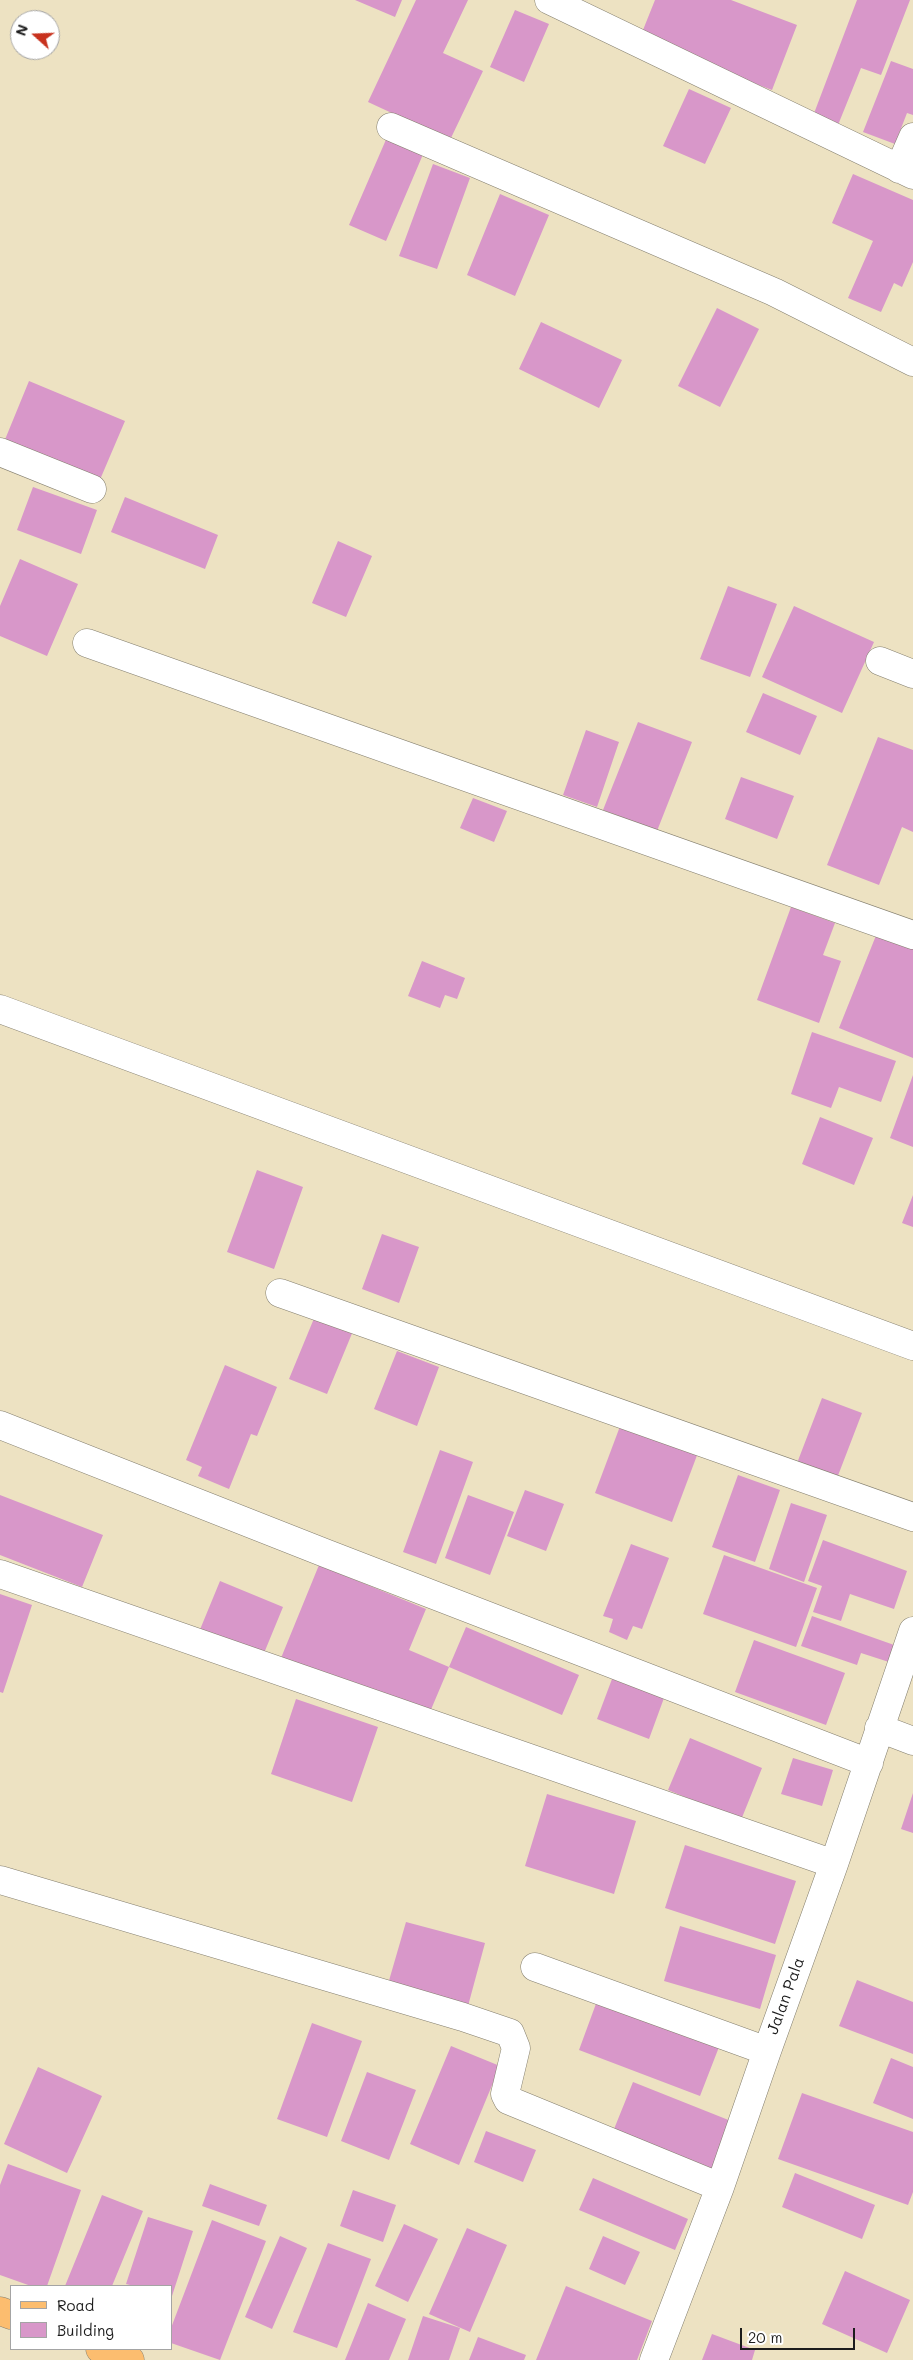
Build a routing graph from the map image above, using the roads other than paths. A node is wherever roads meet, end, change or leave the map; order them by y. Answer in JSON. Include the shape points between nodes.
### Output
{"nodes":[{"id":1,"x":549,"y":0,"type":"edge"},
{"id":2,"x":391,"y":127,"type":"dead end"},
{"id":3,"x":913,"y":137,"type":"edge"},
{"id":4,"x":906,"y":172,"type":"edge"},
{"id":5,"x":913,"y":362,"type":"edge"},
{"id":6,"x":0,"y":452,"type":"edge"},
{"id":7,"x":92,"y":489,"type":"dead end"},
{"id":8,"x":87,"y":643,"type":"dead end"},
{"id":9,"x":880,"y":661,"type":"dead end"},
{"id":10,"x":913,"y":674,"type":"edge"},
{"id":11,"x":913,"y":935,"type":"edge"},
{"id":12,"x":0,"y":1009,"type":"edge"},
{"id":13,"x":280,"y":1293,"type":"dead end"},
{"id":14,"x":913,"y":1346,"type":"edge"},
{"id":15,"x":0,"y":1425,"type":"edge"},
{"id":16,"x":913,"y":1517,"type":"edge"},
{"id":17,"x":0,"y":1574,"type":"edge"},
{"id":18,"x":913,"y":1631,"type":"edge"},
{"id":19,"x":879,"y":1728,"type":"junction"},
{"id":20,"x":913,"y":1741,"type":"edge"},
{"id":21,"x":869,"y":1763,"type":"junction"},
{"id":22,"x":834,"y":1864,"type":"junction"},
{"id":23,"x":0,"y":1880,"type":"edge"},
{"id":24,"x":535,"y":1967,"type":"dead end"},
{"id":25,"x":766,"y":2051,"type":"junction"},
{"id":26,"x":720,"y":2186,"type":"junction"},
{"id":27,"x":103,"y":2350,"type":"edge"},
{"id":28,"x":130,"y":2360,"type":"edge"},
{"id":29,"x":654,"y":2360,"type":"edge"}],
"edges":[{"from":1,"to":4,"type":"street"},
{"from":2,"to":5,"type":"street","via":[[774,292]]},
{"from":3,"to":4,"type":"street"},
{"from":6,"to":7,"type":"street"},
{"from":8,"to":11,"type":"street"},
{"from":9,"to":10,"type":"street"},
{"from":12,"to":14,"type":"street"},
{"from":13,"to":16,"type":"street"},
{"from":15,"to":21,"type":"street"},
{"from":17,"to":22,"type":"street"},
{"from":18,"to":19,"type":"street","name":"Jalan Pala"},
{"from":19,"to":20,"type":"street"},
{"from":19,"to":21,"type":"street","name":"Jalan Pala"},
{"from":21,"to":22,"type":"street","name":"Jalan Pala"},
{"from":22,"to":25,"type":"street","name":"Jalan Pala"},
{"from":23,"to":26,"type":"street","via":[[510,2033],[516,2048],[505,2094],[508,2100]]},
{"from":24,"to":25,"type":"street"},
{"from":25,"to":26,"type":"street","name":"Jalan Pala"},
{"from":26,"to":29,"type":"street","name":"Jalan Pala"},
{"from":27,"to":28,"type":"main road"}]}
